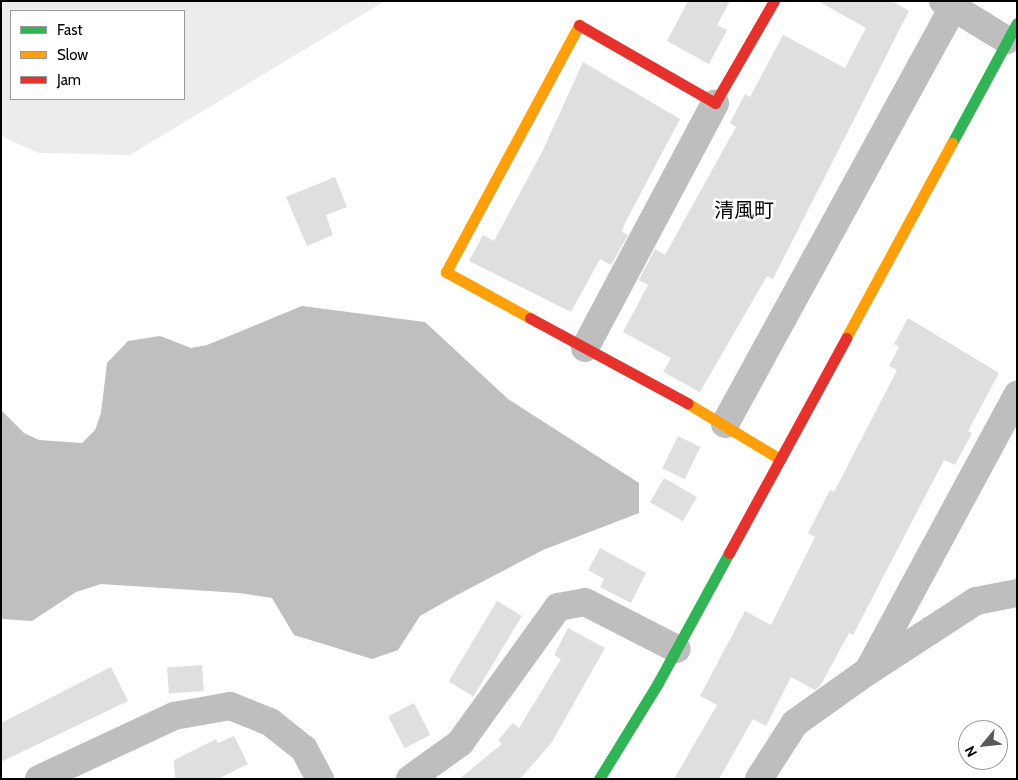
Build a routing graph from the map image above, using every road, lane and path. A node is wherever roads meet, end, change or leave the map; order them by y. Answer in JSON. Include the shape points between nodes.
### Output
{"nodes":[{"id":1,"x":774,"y":1,"type":"edge"},
{"id":2,"x":951,"y":3,"type":"edge"},
{"id":3,"x":1012,"y":32,"type":"edge"},
{"id":4,"x":715,"y":104,"type":"junction"},
{"id":5,"x":585,"y":348,"type":"junction"},
{"id":6,"x":1017,"y":395,"type":"edge"},
{"id":7,"x":725,"y":424,"type":"junction"},
{"id":8,"x":780,"y":459,"type":"junction"},
{"id":9,"x":1017,"y":593,"type":"edge"},
{"id":10,"x":677,"y":649,"type":"junction"},
{"id":11,"x":868,"y":671,"type":"junction"},
{"id":12,"x":39,"y":779,"type":"edge"},
{"id":13,"x":320,"y":779,"type":"edge"},
{"id":14,"x":410,"y":779,"type":"edge"},
{"id":15,"x":599,"y":779,"type":"edge"},
{"id":16,"x":759,"y":779,"type":"edge"}],
"edges":[{"from":1,"to":4,"type":"street"},
{"from":2,"to":3,"type":"street"},
{"from":2,"to":7,"type":"street"},
{"from":3,"to":8,"type":"street"},
{"from":4,"to":5,"type":"street"},
{"from":4,"to":5,"type":"street","via":[[576,24],[446,272]]},
{"from":5,"to":7,"type":"street"},
{"from":6,"to":11,"type":"street"},
{"from":7,"to":8,"type":"street"},
{"from":8,"to":10,"type":"street"},
{"from":9,"to":11,"type":"street","via":[[976,601]]},
{"from":10,"to":14,"type":"street","via":[[585,602],[558,607],[460,743]]},
{"from":10,"to":15,"type":"street"},
{"from":11,"to":16,"type":"street","via":[[795,723]]},
{"from":12,"to":13,"type":"street","via":[[174,716],[230,706],[270,722],[304,749]]}]}
